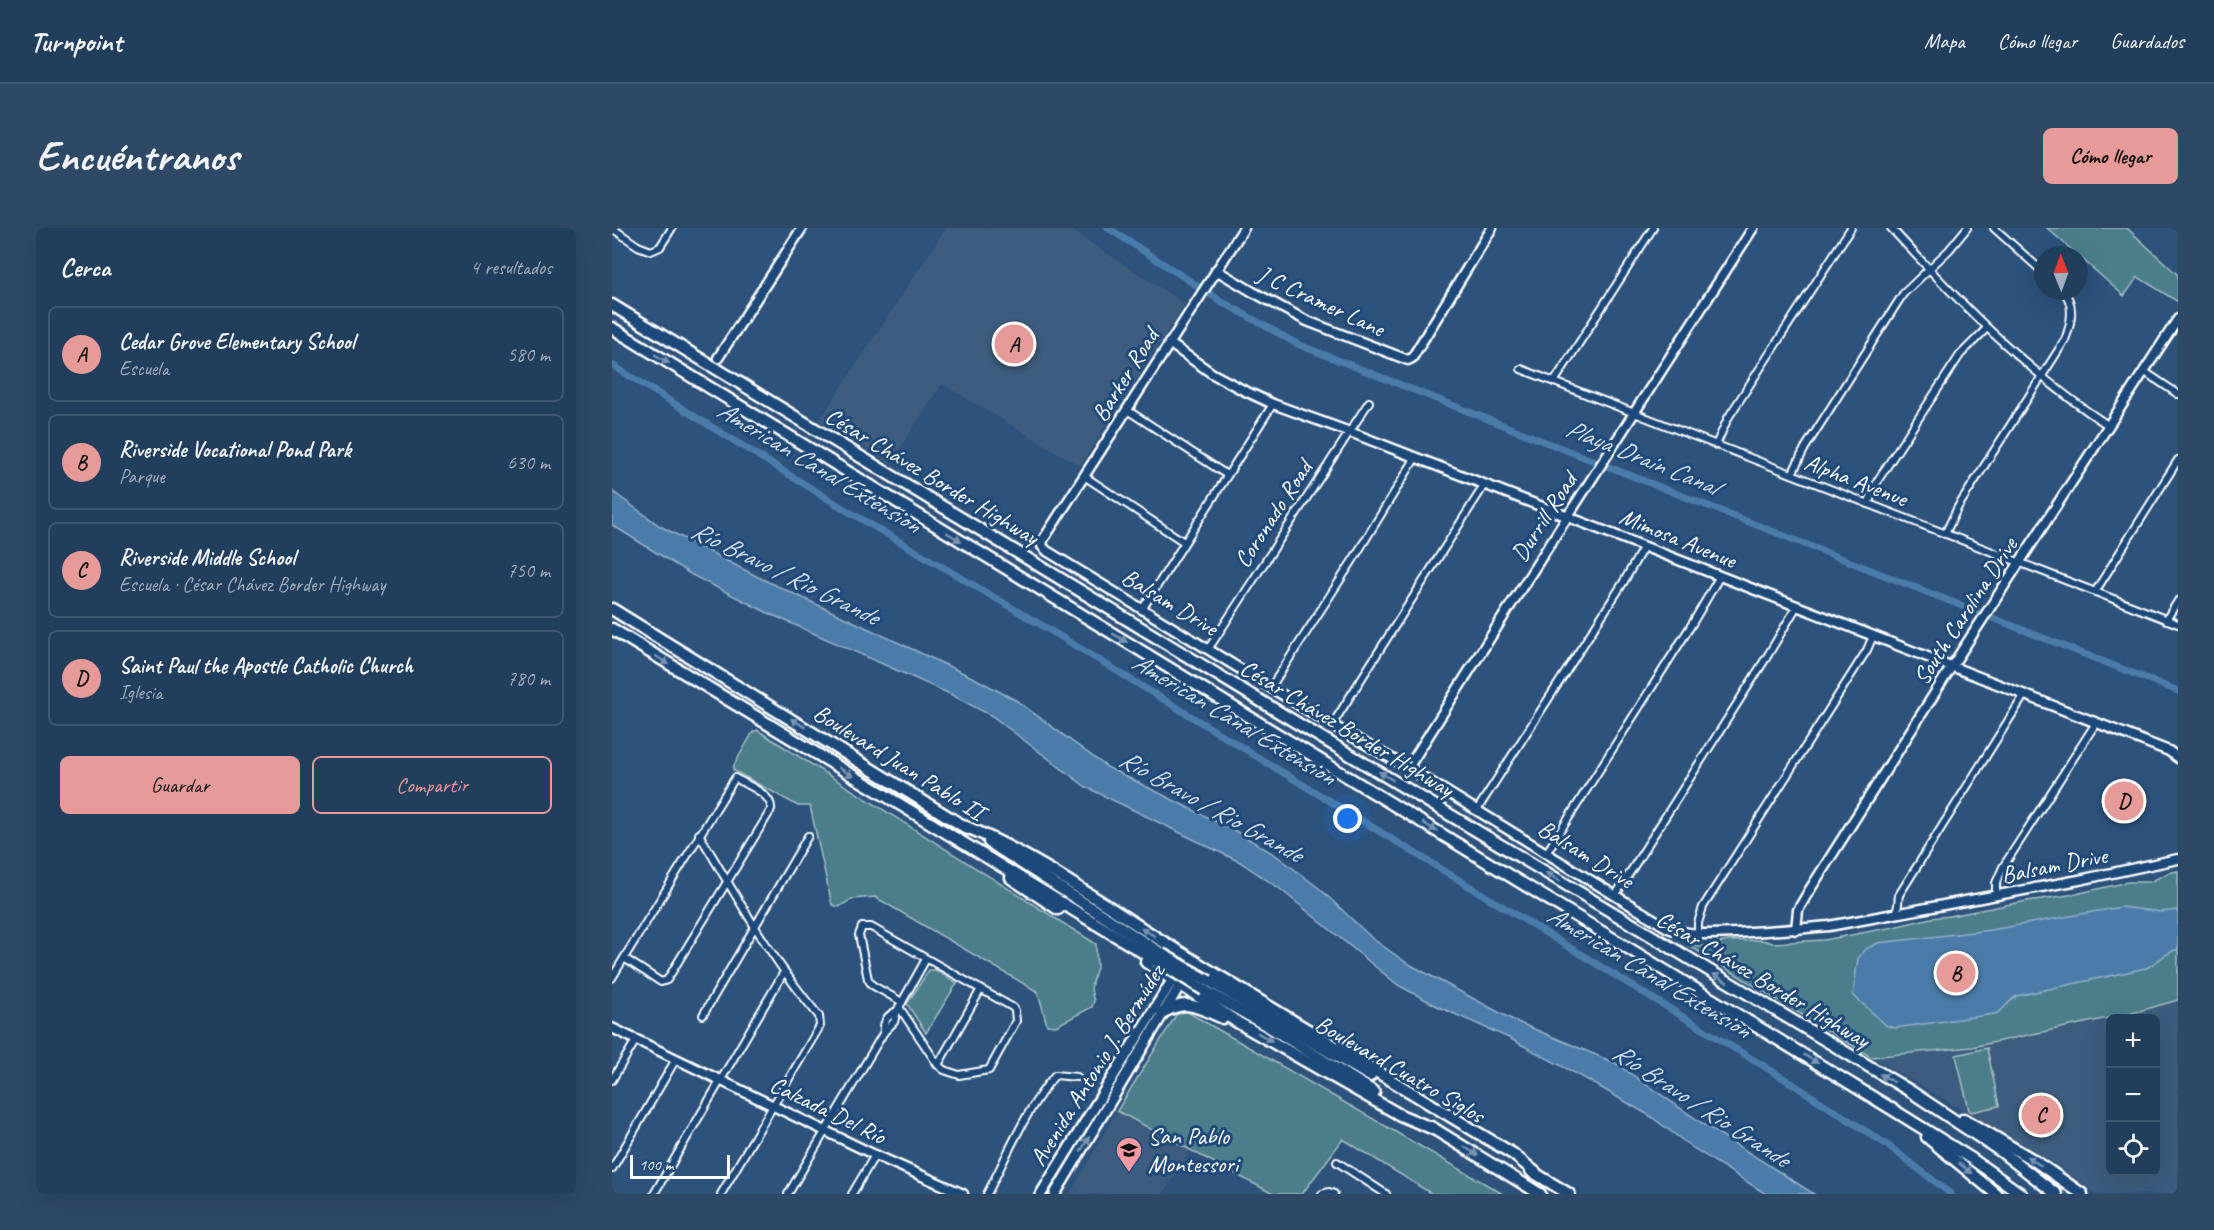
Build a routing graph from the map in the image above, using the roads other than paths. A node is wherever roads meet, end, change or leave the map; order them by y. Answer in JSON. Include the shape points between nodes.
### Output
{"nodes":[{"id":1,"x":612,"y":228,"type":"edge"},
{"id":2,"x":672,"y":228,"type":"edge"},
{"id":3,"x":802,"y":228,"type":"edge"},
{"id":4,"x":1244,"y":228,"type":"edge"},
{"id":5,"x":1492,"y":228,"type":"edge"},
{"id":6,"x":1653,"y":228,"type":"edge"},
{"id":7,"x":1753,"y":228,"type":"edge"},
{"id":8,"x":1851,"y":228,"type":"edge"},
{"id":9,"x":1891,"y":228,"type":"edge"},
{"id":10,"x":1967,"y":228,"type":"edge"},
{"id":11,"x":1994,"y":228,"type":"edge"},
{"id":12,"x":2034,"y":264,"type":"edge"},
{"id":13,"x":1216,"y":270,"type":"junction"},
{"id":14,"x":1929,"y":270,"type":"junction"},
{"id":15,"x":2070,"y":300,"type":"edge"},
{"id":16,"x":612,"y":305,"type":"edge"},
{"id":17,"x":2178,"y":319,"type":"edge"},
{"id":18,"x":612,"y":328,"type":"edge"},
{"id":19,"x":1986,"y":329,"type":"junction"},
{"id":20,"x":1169,"y":343,"type":"junction"},
{"id":21,"x":718,"y":358,"type":"dead end"},
{"id":22,"x":1521,"y":369,"type":"dead end"},
{"id":23,"x":2145,"y":372,"type":"junction"},
{"id":24,"x":2042,"y":378,"type":"junction"},
{"id":25,"x":1554,"y":382,"type":"junction"},
{"id":26,"x":2178,"y":394,"type":"edge"},
{"id":27,"x":1369,"y":402,"type":"dead end"},
{"id":28,"x":1273,"y":404,"type":"junction"},
{"id":29,"x":1127,"y":410,"type":"junction"},
{"id":30,"x":1634,"y":413,"type":"junction"},
{"id":31,"x":2109,"y":426,"type":"junction"},
{"id":32,"x":1350,"y":432,"type":"junction"},
{"id":33,"x":1716,"y":445,"type":"junction"},
{"id":34,"x":1416,"y":457,"type":"junction"},
{"id":35,"x":2178,"y":460,"type":"edge"},
{"id":36,"x":1792,"y":474,"type":"junction"},
{"id":37,"x":1084,"y":476,"type":"junction"},
{"id":38,"x":1227,"y":476,"type":"junction"},
{"id":39,"x":1485,"y":484,"type":"junction"},
{"id":40,"x":1868,"y":504,"type":"junction"},
{"id":41,"x":1568,"y":516,"type":"junction"},
{"id":42,"x":1946,"y":534,"type":"junction"},
{"id":43,"x":1184,"y":542,"type":"junction"},
{"id":44,"x":1042,"y":544,"type":"joint"},
{"id":45,"x":1644,"y":546,"type":"junction"},
{"id":46,"x":2020,"y":563,"type":"junction"},
{"id":47,"x":1720,"y":576,"type":"junction"},
{"id":48,"x":2095,"y":592,"type":"junction"},
{"id":49,"x":2178,"y":601,"type":"edge"},
{"id":50,"x":1797,"y":606,"type":"junction"},
{"id":51,"x":1143,"y":608,"type":"junction"},
{"id":52,"x":612,"y":609,"type":"edge"},
{"id":53,"x":2166,"y":620,"type":"junction"},
{"id":54,"x":2178,"y":624,"type":"edge"},
{"id":55,"x":612,"y":629,"type":"edge"},
{"id":56,"x":1873,"y":636,"type":"junction"},
{"id":57,"x":1209,"y":648,"type":"junction"},
{"id":58,"x":1952,"y":666,"type":"junction"},
{"id":59,"x":1271,"y":687,"type":"junction"},
{"id":60,"x":2025,"y":694,"type":"junction"},
{"id":61,"x":2096,"y":723,"type":"junction"},
{"id":62,"x":1332,"y":724,"type":"junction"},
{"id":63,"x":2178,"y":758,"type":"edge"},
{"id":64,"x":1408,"y":768,"type":"junction"},
{"id":65,"x":1477,"y":810,"type":"junction"},
{"id":66,"x":962,"y":825,"type":"junction"},
{"id":67,"x":699,"y":834,"type":"junction"},
{"id":68,"x":808,"y":836,"type":"dead end"},
{"id":69,"x":963,"y":842,"type":"junction"},
{"id":70,"x":1546,"y":852,"type":"junction"},
{"id":71,"x":2178,"y":859,"type":"edge"},
{"id":72,"x":728,"y":882,"type":"junction"},
{"id":73,"x":1615,"y":896,"type":"junction"},
{"id":74,"x":1996,"y":896,"type":"junction"},
{"id":75,"x":1897,"y":914,"type":"junction"},
{"id":76,"x":755,"y":928,"type":"junction"},
{"id":77,"x":1796,"y":930,"type":"junction"},
{"id":78,"x":1698,"y":934,"type":"junction"},
{"id":79,"x":1159,"y":956,"type":"junction"},
{"id":80,"x":624,"y":958,"type":"junction"},
{"id":81,"x":926,"y":959,"type":"junction"},
{"id":82,"x":1190,"y":959,"type":"junction"},
{"id":83,"x":784,"y":972,"type":"junction"},
{"id":84,"x":612,"y":978,"type":"edge"},
{"id":85,"x":1176,"y":982,"type":"junction"},
{"id":86,"x":1209,"y":986,"type":"junction"},
{"id":87,"x":981,"y":989,"type":"junction"},
{"id":88,"x":899,"y":1006,"type":"junction"},
{"id":89,"x":1162,"y":1013,"type":"junction"},
{"id":90,"x":703,"y":1015,"type":"dead end"},
{"id":91,"x":1237,"y":1022,"type":"junction"},
{"id":92,"x":612,"y":1028,"type":"edge"},
{"id":93,"x":636,"y":1040,"type":"junction"},
{"id":94,"x":676,"y":1059,"type":"junction"},
{"id":95,"x":938,"y":1065,"type":"junction"},
{"id":96,"x":1351,"y":1071,"type":"junction"},
{"id":97,"x":1077,"y":1077,"type":"dead end"},
{"id":98,"x":612,"y":1080,"type":"edge"},
{"id":99,"x":721,"y":1081,"type":"junction"},
{"id":100,"x":1910,"y":1091,"type":"junction"},
{"id":101,"x":773,"y":1105,"type":"junction"},
{"id":102,"x":1887,"y":1106,"type":"junction"},
{"id":103,"x":826,"y":1130,"type":"junction"},
{"id":104,"x":1436,"y":1130,"type":"junction"},
{"id":105,"x":875,"y":1155,"type":"junction"},
{"id":106,"x":1337,"y":1162,"type":"dead end"},
{"id":107,"x":612,"y":1169,"type":"edge"},
{"id":108,"x":1536,"y":1173,"type":"junction"},
{"id":109,"x":654,"y":1194,"type":"edge"},
{"id":110,"x":721,"y":1194,"type":"edge"},
{"id":111,"x":788,"y":1194,"type":"edge"},
{"id":112,"x":852,"y":1194,"type":"edge"},
{"id":113,"x":963,"y":1194,"type":"edge"},
{"id":114,"x":987,"y":1194,"type":"edge"},
{"id":115,"x":1041,"y":1194,"type":"edge"},
{"id":116,"x":1055,"y":1194,"type":"edge"},
{"id":117,"x":1322,"y":1194,"type":"edge"},
{"id":118,"x":1334,"y":1194,"type":"edge"},
{"id":119,"x":1386,"y":1194,"type":"edge"},
{"id":120,"x":1540,"y":1194,"type":"edge"},
{"id":121,"x":1569,"y":1194,"type":"edge"},
{"id":122,"x":1996,"y":1194,"type":"edge"},
{"id":123,"x":2021,"y":1194,"type":"edge"},
{"id":124,"x":2056,"y":1194,"type":"edge"},
{"id":125,"x":2082,"y":1194,"type":"edge"}],
"edges":[{"from":1,"to":2,"type":"street","via":[[651,251],[660,247]]},
{"from":3,"to":21,"type":"street"},
{"from":4,"to":13,"type":"street","name":"Barker Road"},
{"from":5,"to":13,"type":"street","name":"J C Cramer Lane","via":[[1412,358],[1406,360],[1307,321]]},
{"from":6,"to":25,"type":"street"},
{"from":7,"to":30,"type":"street","name":"Durrill Road"},
{"from":8,"to":33,"type":"street","via":[[1728,418]]},
{"from":9,"to":14,"type":"street"},
{"from":10,"to":14,"type":"street"},
{"from":11,"to":12,"type":"street"},
{"from":13,"to":20,"type":"street","name":"Barker Road"},
{"from":14,"to":19,"type":"street"},
{"from":14,"to":36,"type":"street","via":[[1903,294]]},
{"from":15,"to":24,"type":"street","via":[[2069,329]]},
{"from":100,"to":16,"type":"highway","name":"César Chávez Border Highway","one_way":true},
{"from":17,"to":23,"type":"street","name":"South Carolina Drive"},
{"from":18,"to":102,"type":"highway","name":"César Chávez Border Highway","one_way":true},
{"from":19,"to":24,"type":"street"},
{"from":19,"to":40,"type":"street","via":[[1960,355],[1878,480]]},
{"from":20,"to":28,"type":"street","name":"Mimosa Avenue","via":[[1227,382]]},
{"from":20,"to":29,"type":"street","name":"Barker Road"},
{"from":22,"to":25,"type":"street","name":"Alpha Avenue"},
{"from":23,"to":26,"type":"street"},
{"from":23,"to":31,"type":"street","name":"South Carolina Drive"},
{"from":24,"to":31,"type":"street"},
{"from":24,"to":42,"type":"street","via":[[1958,507]]},
{"from":25,"to":30,"type":"street","name":"Alpha Avenue"},
{"from":27,"to":32,"type":"street","name":"Coronado Road"},
{"from":28,"to":32,"type":"street","name":"Mimosa Avenue"},
{"from":28,"to":38,"type":"street"},
{"from":29,"to":37,"type":"street","name":"Barker Road"},
{"from":29,"to":38,"type":"street"},
{"from":30,"to":33,"type":"street","name":"Alpha Avenue"},
{"from":30,"to":41,"type":"street","name":"Durrill Road"},
{"from":31,"to":46,"type":"street","name":"South Carolina Drive"},
{"from":32,"to":34,"type":"street","name":"Mimosa Avenue"},
{"from":32,"to":57,"type":"street","name":"Coronado Road"},
{"from":33,"to":36,"type":"street","name":"Alpha Avenue"},
{"from":34,"to":39,"type":"street","name":"Mimosa Avenue"},
{"from":34,"to":59,"type":"street"},
{"from":35,"to":48,"type":"street"},
{"from":36,"to":40,"type":"street","name":"Alpha Avenue"},
{"from":37,"to":43,"type":"street"},
{"from":37,"to":44,"type":"street","name":"Barker Road"},
{"from":38,"to":43,"type":"street"},
{"from":39,"to":41,"type":"street","name":"Mimosa Avenue"},
{"from":39,"to":62,"type":"street"},
{"from":40,"to":42,"type":"street","name":"Alpha Avenue"},
{"from":41,"to":45,"type":"street","name":"Mimosa Avenue"},
{"from":41,"to":64,"type":"street","name":"Durrill Road"},
{"from":42,"to":46,"type":"street","name":"Alpha Avenue"},
{"from":43,"to":51,"type":"street"},
{"from":44,"to":51,"type":"street","name":"Balsam Drive","via":[[1047,551]]},
{"from":45,"to":47,"type":"street","name":"Mimosa Avenue"},
{"from":45,"to":65,"type":"street"},
{"from":46,"to":48,"type":"street","name":"Alpha Avenue"},
{"from":46,"to":58,"type":"street","name":"South Carolina Drive"},
{"from":47,"to":50,"type":"street","name":"Mimosa Avenue"},
{"from":47,"to":70,"type":"street"},
{"from":48,"to":53,"type":"street","name":"Alpha Avenue"},
{"from":49,"to":53,"type":"street"},
{"from":50,"to":56,"type":"street","name":"Mimosa Avenue"},
{"from":50,"to":73,"type":"street"},
{"from":51,"to":57,"type":"street","name":"Balsam Drive"},
{"from":66,"to":52,"type":"highway","name":"Boulevard Juan Pablo II","one_way":true},
{"from":53,"to":54,"type":"street","name":"Alpha Avenue"},
{"from":55,"to":69,"type":"highway","name":"Boulevard Juan Pablo II","one_way":true},
{"from":56,"to":58,"type":"street","name":"Mimosa Avenue"},
{"from":56,"to":78,"type":"street","via":[[1703,907]]},
{"from":57,"to":59,"type":"street","name":"Balsam Drive"},
{"from":58,"to":60,"type":"street","name":"Mimosa Avenue"},
{"from":58,"to":77,"type":"street","name":"South Carolina Drive","via":[[1809,891],[1798,910]]},
{"from":59,"to":62,"type":"street","name":"Balsam Drive"},
{"from":60,"to":61,"type":"street","name":"Mimosa Avenue"},
{"from":60,"to":75,"type":"street","via":[[1899,895]]},
{"from":61,"to":63,"type":"street","name":"Mimosa Avenue"},
{"from":61,"to":74,"type":"street","via":[[2003,867],[1996,883]]},
{"from":62,"to":64,"type":"street","name":"Balsam Drive"},
{"from":64,"to":65,"type":"street","name":"Balsam Drive"},
{"from":65,"to":70,"type":"street","name":"Balsam Drive"},
{"from":66,"to":79,"type":"highway","name":"Boulevard Juan Pablo II"},
{"from":79,"to":66,"type":"highway","one_way":true,"via":[[1002,842]]},
{"from":67,"to":72,"type":"street"},
{"from":67,"to":72,"type":"street","via":[[735,778],[768,798],[771,810]]},
{"from":67,"to":80,"type":"street"},
{"from":68,"to":76,"type":"street"},
{"from":69,"to":79,"type":"highway","name":"Boulevard Juan Pablo II"},
{"from":69,"to":79,"type":"highway","via":[[1023,887]]},
{"from":70,"to":73,"type":"street","name":"Balsam Drive"},
{"from":71,"to":74,"type":"street","name":"Balsam Drive"},
{"from":72,"to":76,"type":"street"},
{"from":72,"to":80,"type":"street","via":[[665,982]]},
{"from":73,"to":78,"type":"street","name":"Balsam Drive","via":[[1668,928]]},
{"from":74,"to":75,"type":"street","name":"Balsam Drive"},
{"from":75,"to":77,"type":"street","name":"Balsam Drive"},
{"from":76,"to":83,"type":"street"},
{"from":76,"to":90,"type":"street"},
{"from":77,"to":78,"type":"street","name":"Balsam Drive"},
{"from":79,"to":82,"type":"highway"},
{"from":79,"to":85,"type":"highway"},
{"from":79,"to":86,"type":"highway","bridge":true},
{"from":80,"to":84,"type":"street"},
{"from":81,"to":87,"type":"street"},
{"from":81,"to":88,"type":"street"},
{"from":81,"to":88,"type":"street","via":[[870,927],[859,931],[870,982]]},
{"from":82,"to":85,"type":"main road","name":"Avenida Antonio J. Bermúdez"},
{"from":82,"to":86,"type":"highway"},
{"from":83,"to":99,"type":"street"},
{"from":83,"to":101,"type":"street","via":[[819,1016],[820,1026]]},
{"from":85,"to":86,"type":"highway"},
{"from":85,"to":89,"type":"main road","name":"Avenida Antonio J. Bermúdez"},
{"from":85,"to":115,"type":"main road","name":"Avenida Antonio J. Bermúdez"},
{"from":86,"to":91,"type":"highway"},
{"from":86,"to":96,"type":"highway","name":"Boulevard Cuatro Siglos"},
{"from":86,"to":108,"type":"highway","via":[[1513,1154]]},
{"from":87,"to":95,"type":"street"},
{"from":87,"to":95,"type":"street","via":[[1012,1007],[1016,1015],[990,1069],[953,1074]]},
{"from":88,"to":95,"type":"street"},
{"from":88,"to":103,"type":"street","via":[[885,1021],[884,1032]]},
{"from":89,"to":91,"type":"highway","via":[[1187,1004]]},
{"from":116,"to":89,"type":"main road","name":"Avenida Antonio J. Bermúdez","one_way":true},
{"from":91,"to":104,"type":"highway","one_way":true,"via":[[1400,1115]]},
{"from":92,"to":93,"type":"street","name":"Calzada Del Río"},
{"from":93,"to":94,"type":"street","name":"Calzada Del Río"},
{"from":93,"to":98,"type":"street"},
{"from":94,"to":99,"type":"street","name":"Calzada Del Río"},
{"from":94,"to":107,"type":"street"},
{"from":96,"to":104,"type":"highway","name":"Boulevard Cuatro Siglos"},
{"from":96,"to":108,"type":"highway","name":"Boulevard Cuatro Siglos"},
{"from":97,"to":114,"type":"street","via":[[1055,1076],[1048,1083]]},
{"from":99,"to":101,"type":"street","name":"Calzada Del Río"},
{"from":99,"to":109,"type":"street"},
{"from":100,"to":124,"type":"highway","name":"César Chávez Border Highway","via":[[2002,1152]]},
{"from":125,"to":100,"type":"highway","one_way":true,"via":[[2014,1148]]},
{"from":101,"to":103,"type":"street","name":"Calzada Del Río"},
{"from":101,"to":110,"type":"street"},
{"from":102,"to":122,"type":"highway","one_way":true},
{"from":102,"to":123,"type":"highway","name":"César Chávez Border Highway"},
{"from":103,"to":105,"type":"street","name":"Calzada Del Río"},
{"from":103,"to":111,"type":"street"},
{"from":104,"to":120,"type":"highway","name":"Boulevard Cuatro Siglos","one_way":true},
{"from":105,"to":112,"type":"street"},
{"from":105,"to":113,"type":"street","name":"Calzada Del Río"},
{"from":106,"to":119,"type":"street"},
{"from":108,"to":121,"type":"highway","name":"Boulevard Cuatro Siglos"},
{"from":117,"to":118,"type":"street"}]}
